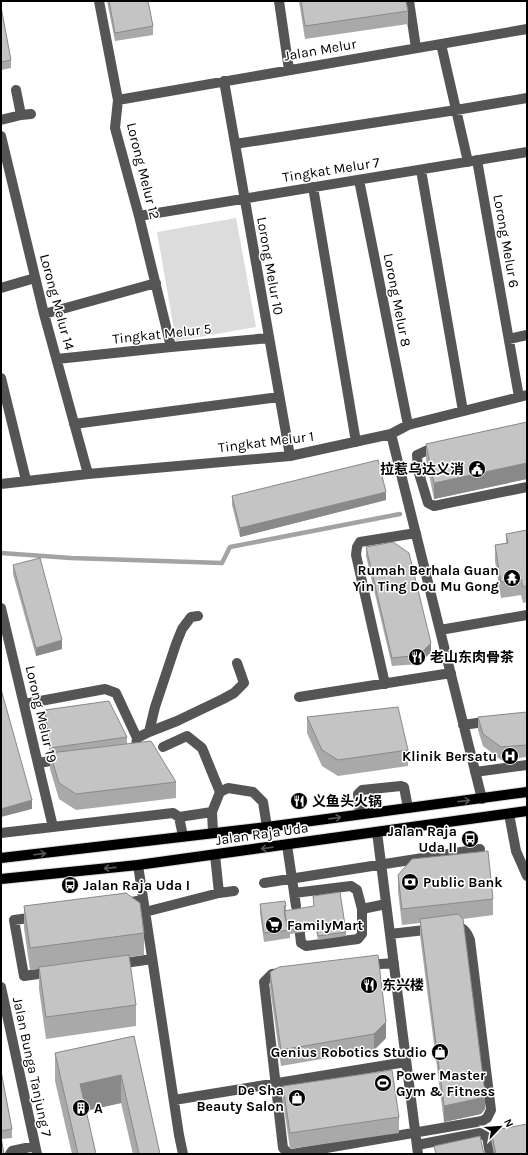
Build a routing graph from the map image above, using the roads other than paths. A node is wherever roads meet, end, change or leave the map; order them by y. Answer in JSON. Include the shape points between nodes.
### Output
{"nodes":[{"id":1,"x":99,"y":1,"type":"edge"},
{"id":2,"x":279,"y":1,"type":"edge"},
{"id":3,"x":409,"y":1,"type":"edge"},
{"id":4,"x":527,"y":29,"type":"edge"},
{"id":5,"x":441,"y":44,"type":"junction"},
{"id":6,"x":416,"y":48,"type":"junction"},
{"id":7,"x":288,"y":70,"type":"junction"},
{"id":8,"x":224,"y":81,"type":"junction"},
{"id":9,"x":16,"y":90,"type":"dead end"},
{"id":10,"x":527,"y":98,"type":"edge"},
{"id":11,"x":118,"y":100,"type":"junction"},
{"id":12,"x":456,"y":110,"type":"junction"},
{"id":13,"x":1,"y":120,"type":"edge"},
{"id":14,"x":1,"y":136,"type":"edge"},
{"id":15,"x":235,"y":144,"type":"junction"},
{"id":16,"x":527,"y":152,"type":"edge"},
{"id":17,"x":473,"y":161,"type":"junction"},
{"id":18,"x":421,"y":170,"type":"junction"},
{"id":19,"x":359,"y":180,"type":"junction"},
{"id":20,"x":313,"y":187,"type":"junction"},
{"id":21,"x":244,"y":198,"type":"junction"},
{"id":22,"x":139,"y":216,"type":"junction"},
{"id":23,"x":35,"y":278,"type":"junction"},
{"id":24,"x":156,"y":283,"type":"junction"},
{"id":25,"x":1,"y":288,"type":"edge"},
{"id":26,"x":44,"y":314,"type":"junction"},
{"id":27,"x":527,"y":335,"type":"edge"},
{"id":28,"x":269,"y":338,"type":"junction"},
{"id":29,"x":509,"y":339,"type":"junction"},
{"id":30,"x":171,"y":347,"type":"junction"},
{"id":31,"x":57,"y":359,"type":"junction"},
{"id":32,"x":1,"y":378,"type":"edge"},
{"id":33,"x":523,"y":396,"type":"edge"},
{"id":34,"x":279,"y":397,"type":"junction"},
{"id":35,"x":463,"y":411,"type":"junction"},
{"id":36,"x":74,"y":424,"type":"junction"},
{"id":37,"x":408,"y":425,"type":"junction"},
{"id":38,"x":391,"y":434,"type":"junction"},
{"id":39,"x":356,"y":442,"type":"junction"},
{"id":40,"x":445,"y":446,"type":"edge"},
{"id":41,"x":290,"y":456,"type":"junction"},
{"id":42,"x":418,"y":470,"type":"junction"},
{"id":43,"x":88,"y":474,"type":"junction"},
{"id":44,"x":401,"y":475,"type":"junction"},
{"id":45,"x":26,"y":480,"type":"junction"},
{"id":46,"x":1,"y":484,"type":"edge"},
{"id":47,"x":527,"y":487,"type":"edge"},
{"id":48,"x":416,"y":533,"type":"junction"},
{"id":49,"x":1,"y":608,"type":"edge"},
{"id":50,"x":527,"y":615,"type":"edge"},
{"id":51,"x":198,"y":616,"type":"dead end"},
{"id":52,"x":440,"y":630,"type":"junction"},
{"id":53,"x":237,"y":663,"type":"dead end"},
{"id":54,"x":451,"y":673,"type":"junction"},
{"id":55,"x":385,"y":684,"type":"junction"},
{"id":56,"x":299,"y":697,"type":"dead end"},
{"id":57,"x":24,"y":704,"type":"junction"},
{"id":58,"x":499,"y":720,"type":"edge"},
{"id":59,"x":463,"y":725,"type":"junction"},
{"id":60,"x":149,"y":732,"type":"junction"},
{"id":61,"x":137,"y":738,"type":"junction"},
{"id":62,"x":163,"y":747,"type":"dead end"},
{"id":63,"x":120,"y":751,"type":"edge"},
{"id":64,"x":75,"y":758,"type":"edge"},
{"id":65,"x":38,"y":763,"type":"junction"},
{"id":66,"x":527,"y":765,"type":"edge"},
{"id":67,"x":475,"y":772,"type":"junction"},
{"id":68,"x":220,"y":792,"type":"junction"},
{"id":69,"x":527,"y":792,"type":"edge"},
{"id":70,"x":482,"y":799,"type":"junction"},
{"id":71,"x":408,"y":808,"type":"junction"},
{"id":72,"x":527,"y":811,"type":"edge"},
{"id":73,"x":212,"y":812,"type":"junction"},
{"id":74,"x":360,"y":814,"type":"junction"},
{"id":75,"x":509,"y":814,"type":"junction"},
{"id":76,"x":176,"y":815,"type":"junction"},
{"id":77,"x":53,"y":827,"type":"junction"},
{"id":78,"x":267,"y":827,"type":"junction"},
{"id":79,"x":377,"y":832,"type":"junction"},
{"id":80,"x":1,"y":833,"type":"edge"},
{"id":81,"x":213,"y":833,"type":"junction"},
{"id":82,"x":183,"y":836,"type":"junction"},
{"id":83,"x":288,"y":845,"type":"junction"},
{"id":84,"x":480,"y":849,"type":"dead end"},
{"id":85,"x":215,"y":855,"type":"junction"},
{"id":86,"x":1,"y":858,"type":"edge"},
{"id":87,"x":138,"y":865,"type":"junction"},
{"id":88,"x":381,"y":865,"type":"junction"},
{"id":89,"x":527,"y":876,"type":"edge"},
{"id":90,"x":292,"y":878,"type":"junction"},
{"id":91,"x":2,"y":880,"type":"edge"},
{"id":92,"x":264,"y":883,"type":"dead end"},
{"id":93,"x":234,"y":891,"type":"dead end"},
{"id":94,"x":219,"y":893,"type":"junction"},
{"id":95,"x":294,"y":893,"type":"junction"},
{"id":96,"x":143,"y":900,"type":"junction"},
{"id":97,"x":386,"y":904,"type":"junction"},
{"id":98,"x":113,"y":905,"type":"edge"},
{"id":99,"x":296,"y":906,"type":"dead end"},
{"id":100,"x":362,"y":909,"type":"junction"},
{"id":101,"x":145,"y":912,"type":"junction"},
{"id":102,"x":45,"y":916,"type":"edge"},
{"id":103,"x":299,"y":925,"type":"edge"},
{"id":104,"x":390,"y":934,"type":"junction"},
{"id":105,"x":152,"y":959,"type":"junction"},
{"id":106,"x":394,"y":963,"type":"junction"},
{"id":107,"x":107,"y":965,"type":"edge"},
{"id":108,"x":356,"y":966,"type":"edge"},
{"id":109,"x":62,"y":971,"type":"edge"},
{"id":110,"x":295,"y":972,"type":"edge"},
{"id":111,"x":1,"y":987,"type":"edge"},
{"id":112,"x":5,"y":1024,"type":"edge"},
{"id":113,"x":406,"y":1062,"type":"junction"},
{"id":114,"x":276,"y":1084,"type":"junction"},
{"id":115,"x":174,"y":1100,"type":"junction"},
{"id":116,"x":415,"y":1133,"type":"junction"},
{"id":117,"x":36,"y":1150,"type":"edge"},
{"id":118,"x":418,"y":1150,"type":"edge"},
{"id":119,"x":10,"y":1154,"type":"edge"},
{"id":120,"x":183,"y":1154,"type":"edge"},
{"id":121,"x":291,"y":1154,"type":"edge"},
{"id":122,"x":490,"y":1154,"type":"edge"}],
"edges":[{"from":1,"to":11,"type":"street","name":"Lorong Melur 12"},
{"from":2,"to":7,"type":"street"},
{"from":3,"to":6,"type":"street"},
{"from":4,"to":5,"type":"street","name":"Jalan Melur"},
{"from":5,"to":6,"type":"street","name":"Jalan Melur"},
{"from":5,"to":12,"type":"street","name":"Lorong Melur 6"},
{"from":6,"to":7,"type":"street","name":"Jalan Melur"},
{"from":7,"to":8,"type":"street","name":"Jalan Melur"},
{"from":8,"to":11,"type":"street","name":"Jalan Melur"},
{"from":8,"to":15,"type":"street","name":"Lorong Melur 10"},
{"from":9,"to":13,"type":"street","via":[[26,115]]},
{"from":10,"to":12,"type":"street"},
{"from":11,"to":22,"type":"street","name":"Lorong Melur 12","via":[[115,128]]},
{"from":12,"to":15,"type":"street"},
{"from":12,"to":17,"type":"street","name":"Lorong Melur 6"},
{"from":14,"to":23,"type":"street","name":"Lorong Melur 14"},
{"from":15,"to":21,"type":"street","name":"Lorong Melur 10"},
{"from":16,"to":17,"type":"street","name":"Tingkat Melur 7"},
{"from":17,"to":18,"type":"street","name":"Tingkat Melur 7"},
{"from":17,"to":29,"type":"street","name":"Lorong Melur 6"},
{"from":18,"to":19,"type":"street","name":"Tingkat Melur 7"},
{"from":18,"to":35,"type":"street"},
{"from":19,"to":20,"type":"street","name":"Tingkat Melur 7"},
{"from":19,"to":37,"type":"street","name":"Lorong Melur 8"},
{"from":20,"to":21,"type":"street","name":"Tingkat Melur 7"},
{"from":20,"to":39,"type":"street"},
{"from":21,"to":22,"type":"street","name":"Tingkat Melur 7"},
{"from":21,"to":28,"type":"street","name":"Lorong Melur 10"},
{"from":22,"to":24,"type":"street","name":"Lorong Melur 12"},
{"from":23,"to":25,"type":"street"},
{"from":23,"to":26,"type":"street","name":"Lorong Melur 14"},
{"from":24,"to":26,"type":"street"},
{"from":24,"to":30,"type":"street","name":"Lorong Melur 12"},
{"from":26,"to":31,"type":"street","name":"Lorong Melur 14"},
{"from":27,"to":29,"type":"street"},
{"from":28,"to":30,"type":"street","name":"Tingkat Melur 5"},
{"from":28,"to":34,"type":"street","name":"Lorong Melur 10"},
{"from":29,"to":33,"type":"street","name":"Lorong Melur 6"},
{"from":30,"to":31,"type":"street","name":"Tingkat Melur 5"},
{"from":31,"to":36,"type":"street","name":"Lorong Melur 14"},
{"from":32,"to":45,"type":"street"},
{"from":33,"to":35,"type":"street","name":"Tingkat Melur 1"},
{"from":34,"to":36,"type":"street"},
{"from":34,"to":41,"type":"street","name":"Lorong Melur 10"},
{"from":35,"to":37,"type":"street","name":"Tingkat Melur 1"},
{"from":36,"to":43,"type":"street","name":"Lorong Melur 14"},
{"from":37,"to":38,"type":"street","name":"Tingkat Melur 1"},
{"from":38,"to":39,"type":"street","name":"Tingkat Melur 1"},
{"from":38,"to":44,"type":"street"},
{"from":39,"to":41,"type":"street","name":"Tingkat Melur 1"},
{"from":40,"to":42,"type":"street","via":[[417,455]]},
{"from":41,"to":43,"type":"street","name":"Tingkat Melur 1"},
{"from":42,"to":44,"type":"street"},
{"from":42,"to":47,"type":"street","via":[[428,503],[434,506]]},
{"from":43,"to":45,"type":"street","name":"Tingkat Melur 1"},
{"from":44,"to":48,"type":"street"},
{"from":45,"to":46,"type":"street","name":"Tingkat Melur 1"},
{"from":48,"to":52,"type":"street"},
{"from":48,"to":55,"type":"street","via":[[360,542],[357,547],[356,555]]},
{"from":49,"to":57,"type":"street","name":"Lorong Melur 19"},
{"from":50,"to":52,"type":"street"},
{"from":51,"to":60,"type":"street","via":[[191,617],[182,629]]},
{"from":52,"to":54,"type":"street"},
{"from":53,"to":60,"type":"street","via":[[244,684],[234,693]]},
{"from":54,"to":55,"type":"street"},
{"from":54,"to":59,"type":"street"},
{"from":55,"to":56,"type":"street"},
{"from":57,"to":61,"type":"street","via":[[105,689],[116,693]]},
{"from":57,"to":65,"type":"street","name":"Lorong Melur 19"},
{"from":58,"to":59,"type":"street"},
{"from":59,"to":67,"type":"street"},
{"from":60,"to":61,"type":"street"},
{"from":61,"to":63,"type":"street","via":[[136,749]]},
{"from":62,"to":68,"type":"street","via":[[187,736],[202,748]]},
{"from":64,"to":65,"type":"street"},
{"from":65,"to":77,"type":"street","name":"Lorong Melur 19"},
{"from":66,"to":67,"type":"street"},
{"from":67,"to":70,"type":"street"},
{"from":68,"to":73,"type":"street"},
{"from":68,"to":78,"type":"street","via":[[228,788],[253,792],[263,802]]},
{"from":69,"to":70,"type":"main road","name":"Jalan Raja Uda"},
{"from":71,"to":70,"type":"main road","name":"Jalan Raja Uda","one_way":true},
{"from":71,"to":74,"type":"main road","name":"Jalan Raja Uda"},
{"from":71,"to":74,"type":"street","via":[[404,787],[362,790],[358,794]]},
{"from":72,"to":75,"type":"main road","name":"Jalan Raja Uda"},
{"from":73,"to":76,"type":"street"},
{"from":73,"to":81,"type":"street"},
{"from":78,"to":74,"type":"main road","name":"Jalan Raja Uda","one_way":true},
{"from":75,"to":79,"type":"main road","name":"Jalan Raja Uda"},
{"from":75,"to":89,"type":"street","via":[[516,851]]},
{"from":76,"to":77,"type":"street"},
{"from":76,"to":82,"type":"street"},
{"from":77,"to":80,"type":"street"},
{"from":78,"to":81,"type":"main road","name":"Jalan Raja Uda"},
{"from":79,"to":83,"type":"main road","name":"Jalan Raja Uda"},
{"from":79,"to":88,"type":"street"},
{"from":81,"to":82,"type":"main road","name":"Jalan Raja Uda"},
{"from":86,"to":82,"type":"main road","name":"Jalan Raja Uda","one_way":true},
{"from":83,"to":85,"type":"main road","name":"Jalan Raja Uda","one_way":true},
{"from":83,"to":90,"type":"street"},
{"from":84,"to":88,"type":"street"},
{"from":85,"to":87,"type":"main road","name":"Jalan Raja Uda"},
{"from":85,"to":94,"type":"street"},
{"from":87,"to":91,"type":"main road","name":"Jalan Raja Uda","one_way":true},
{"from":87,"to":96,"type":"street"},
{"from":88,"to":90,"type":"street"},
{"from":88,"to":97,"type":"street"},
{"from":90,"to":92,"type":"street"},
{"from":90,"to":95,"type":"street"},
{"from":93,"to":94,"type":"street"},
{"from":94,"to":101,"type":"street"},
{"from":95,"to":99,"type":"street"},
{"from":95,"to":100,"type":"street","via":[[351,886],[357,890]]},
{"from":96,"to":98,"type":"street"},
{"from":96,"to":101,"type":"street"},
{"from":97,"to":100,"type":"street"},
{"from":97,"to":104,"type":"street"},
{"from":100,"to":103,"type":"street","via":[[362,934],[358,939],[306,946],[301,943]]},
{"from":101,"to":105,"type":"street"},
{"from":102,"to":109,"type":"street","via":[[14,920],[24,976]]},
{"from":104,"to":106,"type":"street"},
{"from":104,"to":116,"type":"street","via":[[459,926],[468,934],[470,940],[491,1110],[482,1121]]},
{"from":105,"to":107,"type":"street"},
{"from":105,"to":115,"type":"street"},
{"from":106,"to":108,"type":"street"},
{"from":106,"to":113,"type":"street"},
{"from":110,"to":114,"type":"street","via":[[272,974],[264,982]]},
{"from":111,"to":112,"type":"street","name":"Jalan Bunga Tanjung 7"},
{"from":112,"to":117,"type":"street","name":"Jalan Bunga Tanjung 7"},
{"from":113,"to":114,"type":"street"},
{"from":113,"to":116,"type":"street"},
{"from":114,"to":115,"type":"street"},
{"from":114,"to":121,"type":"street","via":[[283,1148]]},
{"from":115,"to":120,"type":"street"},
{"from":116,"to":118,"type":"street"},
{"from":116,"to":121,"type":"street"},
{"from":117,"to":119,"type":"street","via":[[12,1151]]},
{"from":118,"to":122,"type":"street","via":[[480,1132],[487,1136]]}]}
